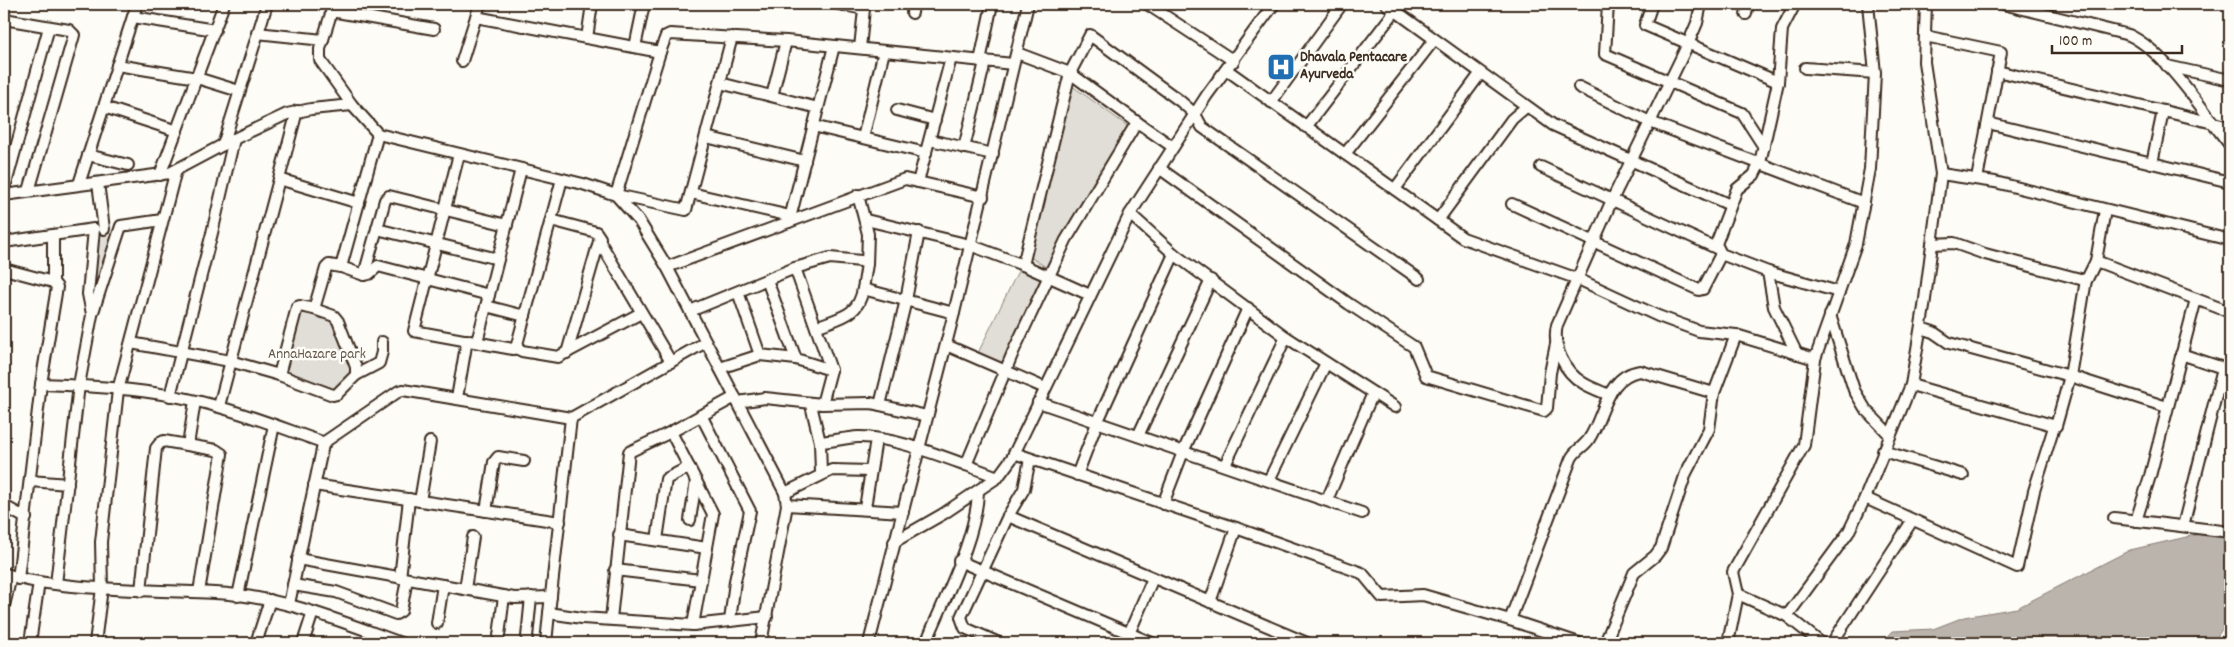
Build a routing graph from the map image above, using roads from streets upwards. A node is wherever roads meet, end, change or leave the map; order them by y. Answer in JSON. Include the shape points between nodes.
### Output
{"nodes":[{"id":1,"x":137,"y":4,"type":"edge"},
{"id":2,"x":224,"y":4,"type":"edge"},
{"id":3,"x":266,"y":4,"type":"edge"},
{"id":4,"x":480,"y":4,"type":"edge"},
{"id":5,"x":592,"y":4,"type":"edge"},
{"id":6,"x":644,"y":4,"type":"edge"},
{"id":7,"x":838,"y":4,"type":"edge"},
{"id":8,"x":992,"y":4,"type":"edge"},
{"id":9,"x":1028,"y":4,"type":"edge"},
{"id":10,"x":1147,"y":4,"type":"edge"},
{"id":11,"x":1274,"y":4,"type":"edge"},
{"id":12,"x":1342,"y":4,"type":"edge"},
{"id":13,"x":1386,"y":4,"type":"edge"},
{"id":14,"x":1608,"y":4,"type":"edge"},
{"id":15,"x":1652,"y":4,"type":"edge"},
{"id":16,"x":1701,"y":4,"type":"edge"},
{"id":17,"x":1795,"y":4,"type":"edge"},
{"id":18,"x":1868,"y":4,"type":"edge"},
{"id":19,"x":1926,"y":4,"type":"edge"},
{"id":20,"x":2003,"y":4,"type":"edge"},
{"id":21,"x":865,"y":6,"type":"edge"},
{"id":22,"x":332,"y":8,"type":"edge"},
{"id":23,"x":1395,"y":11,"type":"junction"},
{"id":24,"x":133,"y":17,"type":"junction"},
{"id":25,"x":476,"y":17,"type":"junction"},
{"id":26,"x":4,"y":19,"type":"edge"},
{"id":27,"x":48,"y":26,"type":"junction"},
{"id":28,"x":434,"y":29,"type":"dead end"},
{"id":29,"x":215,"y":30,"type":"junction"},
{"id":30,"x":257,"y":33,"type":"junction"},
{"id":31,"x":1925,"y":36,"type":"junction"},
{"id":32,"x":732,"y":37,"type":"junction"},
{"id":33,"x":587,"y":38,"type":"junction"},
{"id":34,"x":323,"y":40,"type":"junction"},
{"id":35,"x":1434,"y":40,"type":"junction"},
{"id":36,"x":786,"y":41,"type":"junction"},
{"id":37,"x":1688,"y":44,"type":"junction"},
{"id":38,"x":834,"y":46,"type":"junction"},
{"id":39,"x":634,"y":47,"type":"junction"},
{"id":40,"x":860,"y":48,"type":"junction"},
{"id":41,"x":884,"y":51,"type":"junction"},
{"id":42,"x":660,"y":52,"type":"junction"},
{"id":43,"x":1017,"y":53,"type":"junction"},
{"id":44,"x":951,"y":58,"type":"junction"},
{"id":45,"x":462,"y":61,"type":"dead end"},
{"id":46,"x":1234,"y":61,"type":"junction"},
{"id":47,"x":983,"y":62,"type":"junction"},
{"id":48,"x":1013,"y":64,"type":"junction"},
{"id":49,"x":117,"y":65,"type":"junction"},
{"id":50,"x":2167,"y":66,"type":"junction"},
{"id":51,"x":1805,"y":68,"type":"dead end"},
{"id":52,"x":1227,"y":70,"type":"junction"},
{"id":53,"x":1997,"y":71,"type":"junction"},
{"id":54,"x":1070,"y":73,"type":"junction"},
{"id":55,"x":1875,"y":73,"type":"junction"},
{"id":56,"x":1480,"y":74,"type":"junction"},
{"id":57,"x":197,"y":78,"type":"junction"},
{"id":58,"x":2230,"y":80,"type":"edge"},
{"id":59,"x":1778,"y":82,"type":"junction"},
{"id":60,"x":720,"y":84,"type":"junction"},
{"id":61,"x":1670,"y":84,"type":"junction"},
{"id":62,"x":1579,"y":88,"type":"dead end"},
{"id":63,"x":239,"y":92,"type":"junction"},
{"id":64,"x":772,"y":96,"type":"junction"},
{"id":65,"x":1272,"y":102,"type":"junction"},
{"id":66,"x":352,"y":105,"type":"junction"},
{"id":67,"x":104,"y":107,"type":"junction"},
{"id":68,"x":1526,"y":107,"type":"junction"},
{"id":69,"x":818,"y":108,"type":"junction"},
{"id":70,"x":897,"y":110,"type":"dead end"},
{"id":71,"x":297,"y":111,"type":"junction"},
{"id":72,"x":2163,"y":111,"type":"junction"},
{"id":73,"x":1195,"y":114,"type":"junction"},
{"id":74,"x":935,"y":120,"type":"junction"},
{"id":75,"x":1137,"y":122,"type":"junction"},
{"id":76,"x":1650,"y":122,"type":"junction"},
{"id":77,"x":2212,"y":122,"type":"junction"},
{"id":78,"x":1988,"y":123,"type":"junction"},
{"id":79,"x":814,"y":126,"type":"junction"},
{"id":80,"x":1306,"y":126,"type":"junction"},
{"id":81,"x":2230,"y":127,"type":"edge"},
{"id":82,"x":177,"y":130,"type":"junction"},
{"id":83,"x":378,"y":134,"type":"junction"},
{"id":84,"x":706,"y":137,"type":"junction"},
{"id":85,"x":863,"y":138,"type":"junction"},
{"id":86,"x":234,"y":139,"type":"junction"},
{"id":87,"x":930,"y":140,"type":"junction"},
{"id":88,"x":223,"y":145,"type":"junction"},
{"id":89,"x":2230,"y":145,"type":"edge"},
{"id":90,"x":1173,"y":147,"type":"junction"},
{"id":91,"x":1764,"y":147,"type":"junction"},
{"id":92,"x":964,"y":148,"type":"junction"},
{"id":93,"x":926,"y":153,"type":"junction"},
{"id":94,"x":459,"y":154,"type":"junction"},
{"id":95,"x":993,"y":154,"type":"junction"},
{"id":96,"x":1346,"y":154,"type":"junction"},
{"id":97,"x":88,"y":155,"type":"junction"},
{"id":98,"x":804,"y":160,"type":"junction"},
{"id":99,"x":1631,"y":161,"type":"junction"},
{"id":100,"x":1760,"y":163,"type":"junction"},
{"id":101,"x":2152,"y":163,"type":"junction"},
{"id":102,"x":128,"y":165,"type":"dead end"},
{"id":103,"x":1540,"y":167,"type":"dead end"},
{"id":104,"x":1160,"y":168,"type":"junction"},
{"id":105,"x":522,"y":169,"type":"junction"},
{"id":106,"x":176,"y":170,"type":"junction"},
{"id":107,"x":1941,"y":174,"type":"junction"},
{"id":108,"x":160,"y":175,"type":"junction"},
{"id":109,"x":562,"y":178,"type":"junction"},
{"id":110,"x":279,"y":179,"type":"junction"},
{"id":111,"x":1977,"y":180,"type":"junction"},
{"id":112,"x":918,"y":182,"type":"junction"},
{"id":113,"x":2230,"y":182,"type":"edge"},
{"id":114,"x":98,"y":183,"type":"junction"},
{"id":115,"x":79,"y":184,"type":"junction"},
{"id":116,"x":1395,"y":189,"type":"junction"},
{"id":117,"x":29,"y":191,"type":"junction"},
{"id":118,"x":4,"y":193,"type":"edge"},
{"id":119,"x":690,"y":193,"type":"junction"},
{"id":120,"x":616,"y":195,"type":"junction"},
{"id":121,"x":858,"y":196,"type":"junction"},
{"id":122,"x":982,"y":197,"type":"junction"},
{"id":123,"x":1612,"y":200,"type":"junction"},
{"id":124,"x":1864,"y":202,"type":"junction"},
{"id":125,"x":359,"y":203,"type":"junction"},
{"id":126,"x":1512,"y":204,"type":"dead end"},
{"id":127,"x":1730,"y":205,"type":"junction"},
{"id":128,"x":445,"y":209,"type":"junction"},
{"id":129,"x":2105,"y":210,"type":"junction"},
{"id":130,"x":1130,"y":214,"type":"junction"},
{"id":131,"x":790,"y":219,"type":"junction"},
{"id":132,"x":162,"y":220,"type":"junction"},
{"id":133,"x":551,"y":220,"type":"junction"},
{"id":134,"x":866,"y":220,"type":"junction"},
{"id":135,"x":1438,"y":220,"type":"junction"},
{"id":136,"x":507,"y":225,"type":"junction"},
{"id":137,"x":121,"y":226,"type":"junction"},
{"id":138,"x":377,"y":228,"type":"junction"},
{"id":139,"x":99,"y":229,"type":"junction"},
{"id":140,"x":919,"y":232,"type":"junction"},
{"id":141,"x":53,"y":236,"type":"junction"},
{"id":142,"x":1594,"y":240,"type":"junction"},
{"id":143,"x":2230,"y":240,"type":"edge"},
{"id":144,"x":4,"y":242,"type":"edge"},
{"id":145,"x":600,"y":242,"type":"junction"},
{"id":146,"x":1932,"y":244,"type":"junction"},
{"id":147,"x":436,"y":245,"type":"junction"},
{"id":148,"x":970,"y":245,"type":"junction"},
{"id":149,"x":1718,"y":251,"type":"junction"},
{"id":150,"x":1174,"y":254,"type":"junction"},
{"id":151,"x":498,"y":259,"type":"junction"},
{"id":152,"x":2096,"y":261,"type":"junction"},
{"id":153,"x":867,"y":264,"type":"junction"},
{"id":154,"x":1023,"y":265,"type":"junction"},
{"id":155,"x":341,"y":267,"type":"junction"},
{"id":156,"x":666,"y":267,"type":"junction"},
{"id":157,"x":795,"y":268,"type":"junction"},
{"id":158,"x":4,"y":269,"type":"edge"},
{"id":159,"x":1768,"y":272,"type":"junction"},
{"id":160,"x":364,"y":275,"type":"junction"},
{"id":161,"x":1049,"y":276,"type":"junction"},
{"id":162,"x":427,"y":279,"type":"junction"},
{"id":163,"x":1419,"y":279,"type":"dead end"},
{"id":164,"x":1578,"y":279,"type":"junction"},
{"id":165,"x":767,"y":280,"type":"junction"},
{"id":166,"x":1211,"y":280,"type":"junction"},
{"id":167,"x":2086,"y":280,"type":"junction"},
{"id":168,"x":52,"y":282,"type":"junction"},
{"id":169,"x":863,"y":289,"type":"junction"},
{"id":170,"x":738,"y":292,"type":"junction"},
{"id":171,"x":1839,"y":292,"type":"junction"},
{"id":172,"x":489,"y":295,"type":"junction"},
{"id":173,"x":1090,"y":295,"type":"junction"},
{"id":174,"x":2196,"y":299,"type":"junction"},
{"id":175,"x":906,"y":300,"type":"junction"},
{"id":176,"x":486,"y":306,"type":"junction"},
{"id":177,"x":1248,"y":308,"type":"junction"},
{"id":178,"x":314,"y":309,"type":"junction"},
{"id":179,"x":690,"y":311,"type":"junction"},
{"id":180,"x":2230,"y":312,"type":"edge"},
{"id":181,"x":954,"y":313,"type":"junction"},
{"id":182,"x":640,"y":314,"type":"junction"},
{"id":183,"x":92,"y":315,"type":"junction"},
{"id":184,"x":1830,"y":315,"type":"junction"},
{"id":185,"x":525,"y":316,"type":"junction"},
{"id":186,"x":816,"y":327,"type":"junction"},
{"id":187,"x":1921,"y":328,"type":"junction"},
{"id":188,"x":1736,"y":335,"type":"junction"},
{"id":189,"x":1286,"y":337,"type":"junction"},
{"id":190,"x":472,"y":341,"type":"junction"},
{"id":191,"x":382,"y":342,"type":"dead end"},
{"id":192,"x":706,"y":342,"type":"junction"},
{"id":193,"x":131,"y":343,"type":"junction"},
{"id":194,"x":946,"y":344,"type":"junction"},
{"id":195,"x":1556,"y":344,"type":"junction"},
{"id":196,"x":516,"y":348,"type":"junction"},
{"id":197,"x":181,"y":352,"type":"junction"},
{"id":198,"x":567,"y":353,"type":"junction"},
{"id":199,"x":1797,"y":354,"type":"junction"},
{"id":200,"x":2181,"y":354,"type":"junction"},
{"id":201,"x":760,"y":355,"type":"junction"},
{"id":202,"x":796,"y":359,"type":"junction"},
{"id":203,"x":1815,"y":359,"type":"junction"},
{"id":204,"x":230,"y":361,"type":"junction"},
{"id":205,"x":671,"y":362,"type":"junction"},
{"id":206,"x":1326,"y":363,"type":"junction"},
{"id":207,"x":720,"y":368,"type":"junction"},
{"id":208,"x":831,"y":370,"type":"junction"},
{"id":209,"x":1005,"y":370,"type":"junction"},
{"id":210,"x":279,"y":375,"type":"junction"},
{"id":211,"x":356,"y":375,"type":"junction"},
{"id":212,"x":2070,"y":376,"type":"junction"},
{"id":213,"x":41,"y":384,"type":"junction"},
{"id":214,"x":78,"y":385,"type":"junction"},
{"id":215,"x":1911,"y":385,"type":"junction"},
{"id":216,"x":1045,"y":388,"type":"junction"},
{"id":217,"x":118,"y":390,"type":"junction"},
{"id":218,"x":1373,"y":393,"type":"junction"},
{"id":219,"x":1714,"y":393,"type":"junction"},
{"id":220,"x":1609,"y":395,"type":"junction"},
{"id":221,"x":170,"y":396,"type":"junction"},
{"id":222,"x":457,"y":398,"type":"junction"},
{"id":223,"x":737,"y":400,"type":"junction"},
{"id":224,"x":195,"y":401,"type":"junction"},
{"id":225,"x":1038,"y":402,"type":"junction"},
{"id":226,"x":816,"y":404,"type":"junction"},
{"id":227,"x":880,"y":405,"type":"junction"},
{"id":228,"x":218,"y":406,"type":"junction"},
{"id":229,"x":1396,"y":407,"type":"dead end"},
{"id":230,"x":2167,"y":407,"type":"junction"},
{"id":231,"x":701,"y":415,"type":"junction"},
{"id":232,"x":927,"y":416,"type":"junction"},
{"id":233,"x":571,"y":418,"type":"junction"},
{"id":234,"x":1097,"y":423,"type":"junction"},
{"id":235,"x":274,"y":425,"type":"junction"},
{"id":236,"x":2054,"y":426,"type":"junction"},
{"id":237,"x":672,"y":432,"type":"junction"},
{"id":238,"x":1890,"y":435,"type":"junction"},
{"id":239,"x":1138,"y":436,"type":"junction"},
{"id":240,"x":876,"y":439,"type":"junction"},
{"id":241,"x":325,"y":442,"type":"junction"},
{"id":242,"x":430,"y":442,"type":"dead end"},
{"id":243,"x":820,"y":442,"type":"junction"},
{"id":244,"x":188,"y":445,"type":"junction"},
{"id":245,"x":919,"y":448,"type":"junction"},
{"id":246,"x":1883,"y":451,"type":"junction"},
{"id":247,"x":1183,"y":452,"type":"junction"},
{"id":248,"x":1014,"y":453,"type":"junction"},
{"id":249,"x":1030,"y":459,"type":"junction"},
{"id":250,"x":524,"y":461,"type":"dead end"},
{"id":251,"x":966,"y":465,"type":"junction"},
{"id":252,"x":1225,"y":465,"type":"junction"},
{"id":253,"x":689,"y":467,"type":"junction"},
{"id":254,"x":870,"y":471,"type":"junction"},
{"id":255,"x":821,"y":473,"type":"junction"},
{"id":256,"x":1077,"y":475,"type":"junction"},
{"id":257,"x":1963,"y":475,"type":"dead end"},
{"id":258,"x":998,"y":477,"type":"junction"},
{"id":259,"x":1270,"y":480,"type":"junction"},
{"id":260,"x":30,"y":481,"type":"junction"},
{"id":261,"x":696,"y":481,"type":"junction"},
{"id":262,"x":68,"y":484,"type":"junction"},
{"id":263,"x":314,"y":485,"type":"junction"},
{"id":264,"x":978,"y":491,"type":"junction"},
{"id":265,"x":785,"y":493,"type":"junction"},
{"id":266,"x":1865,"y":498,"type":"junction"},
{"id":267,"x":414,"y":500,"type":"junction"},
{"id":268,"x":1327,"y":500,"type":"junction"},
{"id":269,"x":1163,"y":504,"type":"junction"},
{"id":270,"x":787,"y":505,"type":"junction"},
{"id":271,"x":4,"y":506,"type":"edge"},
{"id":272,"x":865,"y":508,"type":"junction"},
{"id":273,"x":486,"y":511,"type":"junction"},
{"id":274,"x":903,"y":512,"type":"junction"},
{"id":275,"x":1362,"y":513,"type":"dead end"},
{"id":276,"x":1008,"y":516,"type":"junction"},
{"id":277,"x":26,"y":518,"type":"junction"},
{"id":278,"x":2114,"y":518,"type":"dead end"},
{"id":279,"x":690,"y":520,"type":"dead end"},
{"id":280,"x":1912,"y":521,"type":"junction"},
{"id":281,"x":2136,"y":521,"type":"junction"},
{"id":282,"x":560,"y":522,"type":"junction"},
{"id":283,"x":2183,"y":526,"type":"junction"},
{"id":284,"x":1236,"y":528,"type":"junction"},
{"id":285,"x":2230,"y":532,"type":"edge"},
{"id":286,"x":619,"y":535,"type":"junction"},
{"id":287,"x":473,"y":537,"type":"dead end"},
{"id":288,"x":657,"y":540,"type":"junction"},
{"id":289,"x":894,"y":542,"type":"junction"},
{"id":290,"x":707,"y":548,"type":"junction"},
{"id":291,"x":298,"y":559,"type":"junction"},
{"id":292,"x":959,"y":561,"type":"junction"},
{"id":293,"x":615,"y":570,"type":"junction"},
{"id":294,"x":983,"y":571,"type":"junction"},
{"id":295,"x":11,"y":576,"type":"edge"},
{"id":296,"x":1153,"y":578,"type":"junction"},
{"id":297,"x":404,"y":579,"type":"junction"},
{"id":298,"x":701,"y":580,"type":"junction"},
{"id":299,"x":39,"y":582,"type":"junction"},
{"id":300,"x":56,"y":584,"type":"junction"},
{"id":301,"x":293,"y":585,"type":"junction"},
{"id":302,"x":443,"y":585,"type":"junction"},
{"id":303,"x":102,"y":588,"type":"junction"},
{"id":304,"x":465,"y":589,"type":"junction"},
{"id":305,"x":141,"y":591,"type":"junction"},
{"id":306,"x":199,"y":592,"type":"junction"},
{"id":307,"x":1738,"y":594,"type":"junction"},
{"id":308,"x":238,"y":596,"type":"junction"},
{"id":309,"x":504,"y":596,"type":"junction"},
{"id":310,"x":531,"y":597,"type":"junction"},
{"id":311,"x":551,"y":598,"type":"junction"},
{"id":312,"x":270,"y":600,"type":"junction"},
{"id":313,"x":1210,"y":602,"type":"junction"},
{"id":314,"x":289,"y":604,"type":"junction"},
{"id":315,"x":4,"y":606,"type":"edge"},
{"id":316,"x":313,"y":612,"type":"junction"},
{"id":317,"x":549,"y":613,"type":"junction"},
{"id":318,"x":1787,"y":616,"type":"junction"},
{"id":319,"x":767,"y":617,"type":"junction"},
{"id":320,"x":611,"y":619,"type":"junction"},
{"id":321,"x":1510,"y":620,"type":"junction"},
{"id":322,"x":730,"y":621,"type":"junction"},
{"id":323,"x":437,"y":623,"type":"dead end"},
{"id":324,"x":693,"y":625,"type":"junction"},
{"id":325,"x":499,"y":636,"type":"dead end"},
{"id":326,"x":2230,"y":636,"type":"edge"},
{"id":327,"x":526,"y":637,"type":"dead end"},
{"id":328,"x":1127,"y":638,"type":"edge"},
{"id":329,"x":30,"y":643,"type":"edge"},
{"id":330,"x":95,"y":643,"type":"edge"},
{"id":331,"x":256,"y":643,"type":"edge"},
{"id":332,"x":303,"y":643,"type":"edge"},
{"id":333,"x":401,"y":643,"type":"edge"},
{"id":334,"x":546,"y":643,"type":"edge"},
{"id":335,"x":761,"y":643,"type":"edge"},
{"id":336,"x":869,"y":643,"type":"edge"},
{"id":337,"x":926,"y":643,"type":"edge"},
{"id":338,"x":999,"y":643,"type":"edge"},
{"id":339,"x":1152,"y":643,"type":"edge"},
{"id":340,"x":1307,"y":643,"type":"edge"},
{"id":341,"x":1579,"y":643,"type":"edge"},
{"id":342,"x":1605,"y":643,"type":"edge"},
{"id":343,"x":1728,"y":643,"type":"edge"},
{"id":344,"x":1821,"y":643,"type":"edge"},
{"id":345,"x":1832,"y":643,"type":"edge"},
{"id":346,"x":2226,"y":643,"type":"edge"}],
"edges":[{"from":1,"to":24,"type":"street"},
{"from":2,"to":29,"type":"street"},
{"from":3,"to":30,"type":"street"},
{"from":4,"to":25,"type":"street"},
{"from":5,"to":33,"type":"street"},
{"from":6,"to":39,"type":"street"},
{"from":7,"to":21,"type":"street"},
{"from":8,"to":47,"type":"street"},
{"from":9,"to":43,"type":"street"},
{"from":10,"to":46,"type":"street"},
{"from":11,"to":46,"type":"street"},
{"from":12,"to":65,"type":"street"},
{"from":13,"to":23,"type":"street"},
{"from":14,"to":61,"type":"street","via":[[1605,54]]},
{"from":15,"to":37,"type":"street","via":[[1645,24]]},
{"from":16,"to":37,"type":"street","via":[[1698,23]]},
{"from":17,"to":59,"type":"street","via":[[1782,28]]},
{"from":18,"to":55,"type":"street"},
{"from":19,"to":31,"type":"street"},
{"from":20,"to":50,"type":"street","via":[[2129,35],[2140,40]]},
{"from":21,"to":40,"type":"street"},
{"from":22,"to":28,"type":"street"},
{"from":22,"to":34,"type":"street"},
{"from":23,"to":35,"type":"street"},
{"from":23,"to":80,"type":"street"},
{"from":24,"to":29,"type":"street"},
{"from":24,"to":49,"type":"street"},
{"from":25,"to":33,"type":"street"},
{"from":25,"to":45,"type":"street"},
{"from":26,"to":27,"type":"street"},
{"from":27,"to":117,"type":"street","via":[[69,30],[73,32],[74,39]]},
{"from":27,"to":118,"type":"street"},
{"from":29,"to":57,"type":"street"},
{"from":30,"to":34,"type":"street"},
{"from":30,"to":63,"type":"street"},
{"from":31,"to":53,"type":"street","via":[[2001,52]]},
{"from":31,"to":107,"type":"street","via":[[1924,62]]},
{"from":32,"to":36,"type":"street"},
{"from":32,"to":42,"type":"street","via":[[670,34],[666,36]]},
{"from":32,"to":60,"type":"street"},
{"from":33,"to":39,"type":"street"},
{"from":34,"to":66,"type":"street","via":[[320,60]]},
{"from":35,"to":56,"type":"street"},
{"from":35,"to":96,"type":"street"},
{"from":36,"to":38,"type":"street"},
{"from":36,"to":64,"type":"street"},
{"from":37,"to":59,"type":"street"},
{"from":37,"to":61,"type":"street"},
{"from":38,"to":40,"type":"street"},
{"from":38,"to":69,"type":"street"},
{"from":39,"to":42,"type":"street"},
{"from":40,"to":41,"type":"street"},
{"from":41,"to":44,"type":"street"},
{"from":41,"to":85,"type":"street"},
{"from":42,"to":120,"type":"street"},
{"from":43,"to":48,"type":"street"},
{"from":43,"to":54,"type":"street"},
{"from":44,"to":47,"type":"street"},
{"from":44,"to":74,"type":"street"},
{"from":46,"to":52,"type":"street"},
{"from":47,"to":48,"type":"street"},
{"from":47,"to":92,"type":"street"},
{"from":48,"to":95,"type":"street"},
{"from":49,"to":57,"type":"street"},
{"from":49,"to":67,"type":"street"},
{"from":50,"to":58,"type":"street"},
{"from":50,"to":77,"type":"street"},
{"from":51,"to":55,"type":"street"},
{"from":52,"to":65,"type":"street"},
{"from":52,"to":73,"type":"street"},
{"from":53,"to":72,"type":"street"},
{"from":53,"to":78,"type":"street"},
{"from":54,"to":73,"type":"street","via":[[1090,35]]},
{"from":54,"to":75,"type":"street"},
{"from":54,"to":154,"type":"street"},
{"from":55,"to":124,"type":"street","via":[[1870,169]]},
{"from":56,"to":68,"type":"street"},
{"from":56,"to":116,"type":"street"},
{"from":57,"to":63,"type":"street"},
{"from":57,"to":82,"type":"street"},
{"from":59,"to":91,"type":"street"},
{"from":60,"to":64,"type":"street"},
{"from":60,"to":84,"type":"street"},
{"from":61,"to":76,"type":"street"},
{"from":61,"to":91,"type":"street","via":[[1742,113]]},
{"from":62,"to":76,"type":"street"},
{"from":63,"to":88,"type":"street"},
{"from":64,"to":69,"type":"street"},
{"from":65,"to":80,"type":"street"},
{"from":66,"to":71,"type":"street"},
{"from":66,"to":83,"type":"street"},
{"from":67,"to":82,"type":"street"},
{"from":67,"to":97,"type":"street"},
{"from":68,"to":99,"type":"street","via":[[1562,130]]},
{"from":68,"to":135,"type":"street","via":[[1512,119]]},
{"from":69,"to":79,"type":"street"},
{"from":70,"to":74,"type":"street"},
{"from":71,"to":86,"type":"street"},
{"from":71,"to":110,"type":"street"},
{"from":72,"to":77,"type":"street"},
{"from":72,"to":101,"type":"street"},
{"from":73,"to":90,"type":"street"},
{"from":73,"to":163,"type":"street","via":[[1202,127]]},
{"from":74,"to":87,"type":"street"},
{"from":75,"to":90,"type":"street"},
{"from":75,"to":161,"type":"street","via":[[1066,240]]},
{"from":76,"to":99,"type":"street"},
{"from":76,"to":100,"type":"street"},
{"from":77,"to":81,"type":"street"},
{"from":77,"to":89,"type":"street"},
{"from":78,"to":101,"type":"street"},
{"from":78,"to":111,"type":"street"},
{"from":79,"to":85,"type":"street"},
{"from":79,"to":98,"type":"street"},
{"from":80,"to":96,"type":"street"},
{"from":82,"to":108,"type":"street"},
{"from":83,"to":94,"type":"street"},
{"from":83,"to":125,"type":"street"},
{"from":84,"to":98,"type":"street"},
{"from":84,"to":119,"type":"street"},
{"from":85,"to":93,"type":"street"},
{"from":86,"to":88,"type":"street"},
{"from":86,"to":197,"type":"street"},
{"from":87,"to":92,"type":"street"},
{"from":87,"to":93,"type":"street"},
{"from":88,"to":106,"type":"street"},
{"from":90,"to":104,"type":"street"},
{"from":91,"to":100,"type":"street"},
{"from":92,"to":95,"type":"street"},
{"from":93,"to":112,"type":"street"},
{"from":94,"to":105,"type":"street"},
{"from":94,"to":128,"type":"street"},
{"from":95,"to":122,"type":"street"},
{"from":96,"to":116,"type":"street"},
{"from":97,"to":102,"type":"street"},
{"from":97,"to":115,"type":"street"},
{"from":98,"to":131,"type":"street"},
{"from":99,"to":123,"type":"street"},
{"from":99,"to":127,"type":"street"},
{"from":100,"to":124,"type":"street"},
{"from":100,"to":127,"type":"street","via":[[1754,175],[1740,186]]},
{"from":101,"to":113,"type":"street"},
{"from":103,"to":123,"type":"street"},
{"from":104,"to":130,"type":"street"},
{"from":104,"to":195,"type":"street","via":[[1414,347],[1426,376],[1544,411]]},
{"from":105,"to":109,"type":"street"},
{"from":105,"to":136,"type":"street"},
{"from":106,"to":108,"type":"street"},
{"from":106,"to":132,"type":"street"},
{"from":107,"to":111,"type":"street"},
{"from":107,"to":146,"type":"street"},
{"from":108,"to":114,"type":"street"},
{"from":109,"to":120,"type":"street"},
{"from":109,"to":133,"type":"street"},
{"from":110,"to":125,"type":"street"},
{"from":110,"to":204,"type":"street"},
{"from":111,"to":129,"type":"street"},
{"from":112,"to":121,"type":"street","via":[[905,179]]},
{"from":112,"to":122,"type":"street"},
{"from":114,"to":115,"type":"street"},
{"from":114,"to":139,"type":"street"},
{"from":115,"to":117,"type":"street"},
{"from":116,"to":135,"type":"street"},
{"from":117,"to":118,"type":"street"},
{"from":119,"to":120,"type":"street","via":[[684,211]]},
{"from":119,"to":131,"type":"street"},
{"from":120,"to":156,"type":"street","via":[[639,221]]},
{"from":121,"to":131,"type":"street"},
{"from":121,"to":134,"type":"street"},
{"from":122,"to":148,"type":"street"},
{"from":123,"to":142,"type":"street"},
{"from":123,"to":149,"type":"street"},
{"from":124,"to":171,"type":"street","via":[[1856,244]]},
{"from":125,"to":155,"type":"street"},
{"from":126,"to":142,"type":"street"},
{"from":127,"to":149,"type":"street"},
{"from":128,"to":136,"type":"street"},
{"from":128,"to":138,"type":"street","via":[[389,196]]},
{"from":128,"to":147,"type":"street"},
{"from":129,"to":143,"type":"street"},
{"from":129,"to":152,"type":"street"},
{"from":130,"to":150,"type":"street"},
{"from":130,"to":173,"type":"street"},
{"from":131,"to":156,"type":"street"},
{"from":132,"to":137,"type":"street"},
{"from":132,"to":193,"type":"street"},
{"from":133,"to":145,"type":"street","via":[[596,232]]},
{"from":133,"to":185,"type":"street"},
{"from":134,"to":140,"type":"street"},
{"from":134,"to":153,"type":"street"},
{"from":135,"to":164,"type":"street","via":[[1463,238]]},
{"from":136,"to":151,"type":"street"},
{"from":137,"to":139,"type":"street"},
{"from":137,"to":183,"type":"street"},
{"from":138,"to":147,"type":"street"},
{"from":138,"to":160,"type":"street"},
{"from":139,"to":141,"type":"street"},
{"from":139,"to":183,"type":"street","via":[[88,294]]},
{"from":140,"to":148,"type":"street"},
{"from":140,"to":175,"type":"street"},
{"from":141,"to":144,"type":"street"},
{"from":141,"to":168,"type":"street"},
{"from":142,"to":149,"type":"street","via":[[1699,290],[1704,289]]},
{"from":142,"to":164,"type":"street"},
{"from":145,"to":182,"type":"street"},
{"from":145,"to":198,"type":"street"},
{"from":146,"to":167,"type":"street","via":[[1958,244]]},
{"from":146,"to":187,"type":"street"},
{"from":147,"to":151,"type":"street"},
{"from":147,"to":162,"type":"street"},
{"from":148,"to":154,"type":"street"},
{"from":148,"to":181,"type":"street"},
{"from":149,"to":159,"type":"street"},
{"from":150,"to":166,"type":"street"},
{"from":150,"to":234,"type":"street"},
{"from":151,"to":172,"type":"street"},
{"from":152,"to":167,"type":"street"},
{"from":152,"to":174,"type":"street"},
{"from":153,"to":157,"type":"street","via":[[839,257]]},
{"from":153,"to":169,"type":"street"},
{"from":154,"to":161,"type":"street"},
{"from":155,"to":160,"type":"street"},
{"from":155,"to":178,"type":"street","via":[[329,265],[326,268]]},
{"from":156,"to":179,"type":"street"},
{"from":157,"to":165,"type":"street"},
{"from":157,"to":186,"type":"street"},
{"from":158,"to":168,"type":"street"},
{"from":159,"to":171,"type":"street"},
{"from":159,"to":199,"type":"street","via":[[1774,307]]},
{"from":160,"to":162,"type":"street","via":[[378,266]]},
{"from":161,"to":173,"type":"street"},
{"from":161,"to":209,"type":"street"},
{"from":162,"to":172,"type":"street"},
{"from":162,"to":190,"type":"street","via":[[414,331]]},
{"from":164,"to":188,"type":"street","via":[[1699,332]]},
{"from":164,"to":195,"type":"street","via":[[1557,325]]},
{"from":165,"to":170,"type":"street"},
{"from":165,"to":202,"type":"street"},
{"from":166,"to":177,"type":"street"},
{"from":166,"to":239,"type":"street"},
{"from":167,"to":212,"type":"street"},
{"from":168,"to":213,"type":"street","via":[[57,287]]},
{"from":169,"to":175,"type":"street"},
{"from":169,"to":186,"type":"street","via":[[861,302],[854,311]]},
{"from":170,"to":179,"type":"street"},
{"from":170,"to":201,"type":"street"},
{"from":171,"to":184,"type":"street"},
{"from":172,"to":176,"type":"street"},
{"from":173,"to":216,"type":"street"},
{"from":174,"to":180,"type":"street"},
{"from":174,"to":200,"type":"street"},
{"from":175,"to":181,"type":"street"},
{"from":175,"to":227,"type":"street"},
{"from":176,"to":185,"type":"street"},
{"from":176,"to":190,"type":"street"},
{"from":177,"to":189,"type":"street"},
{"from":177,"to":247,"type":"street"},
{"from":178,"to":210,"type":"street","via":[[296,307]]},
{"from":178,"to":211,"type":"street","via":[[338,320]]},
{"from":179,"to":192,"type":"street"},
{"from":181,"to":194,"type":"street"},
{"from":182,"to":198,"type":"street"},
{"from":182,"to":205,"type":"street"},
{"from":183,"to":214,"type":"street"},
{"from":184,"to":203,"type":"street"},
{"from":184,"to":238,"type":"street","via":[[1854,390],[1866,410]]},
{"from":185,"to":196,"type":"street"},
{"from":186,"to":208,"type":"street"},
{"from":187,"to":212,"type":"street","via":[[1949,343]]},
{"from":187,"to":215,"type":"street"},
{"from":188,"to":199,"type":"street"},
{"from":188,"to":219,"type":"street"},
{"from":189,"to":206,"type":"street"},
{"from":189,"to":252,"type":"street"},
{"from":190,"to":196,"type":"street"},
{"from":190,"to":222,"type":"street"},
{"from":191,"to":211,"type":"street","via":[[379,362]]},
{"from":192,"to":205,"type":"street"},
{"from":192,"to":207,"type":"street"},
{"from":193,"to":197,"type":"street"},
{"from":193,"to":217,"type":"street"},
{"from":194,"to":209,"type":"street"},
{"from":194,"to":232,"type":"street"},
{"from":195,"to":220,"type":"street","via":[[1574,377]]},
{"from":196,"to":198,"type":"street","via":[[555,358]]},
{"from":197,"to":204,"type":"street"},
{"from":197,"to":221,"type":"street"},
{"from":199,"to":203,"type":"street"},
{"from":200,"to":230,"type":"street"},
{"from":200,"to":283,"type":"street","via":[[2223,368]]},
{"from":201,"to":202,"type":"street"},
{"from":201,"to":207,"type":"street"},
{"from":202,"to":208,"type":"street"},
{"from":203,"to":307,"type":"street","via":[[1804,445],[1733,572]]},
{"from":204,"to":210,"type":"street"},
{"from":204,"to":228,"type":"street"},
{"from":205,"to":233,"type":"street"},
{"from":206,"to":218,"type":"street"},
{"from":206,"to":259,"type":"street"},
{"from":207,"to":223,"type":"street"},
{"from":208,"to":226,"type":"street"},
{"from":209,"to":216,"type":"street"},
{"from":209,"to":251,"type":"street"},
{"from":210,"to":211,"type":"street","via":[[333,395]]},
{"from":212,"to":230,"type":"street"},
{"from":212,"to":236,"type":"street","via":[[2057,425]]},
{"from":213,"to":214,"type":"street"},
{"from":213,"to":260,"type":"street"},
{"from":214,"to":217,"type":"street"},
{"from":214,"to":262,"type":"street"},
{"from":215,"to":236,"type":"street"},
{"from":215,"to":238,"type":"street"},
{"from":216,"to":225,"type":"street"},
{"from":217,"to":221,"type":"street"},
{"from":217,"to":303,"type":"street","via":[[101,542]]},
{"from":218,"to":229,"type":"street"},
{"from":218,"to":268,"type":"street"},
{"from":219,"to":220,"type":"street","via":[[1640,371],[1620,380]]},
{"from":219,"to":342,"type":"street","via":[[1709,429],[1686,473],[1660,548],[1634,573]]},
{"from":220,"to":321,"type":"street","via":[[1590,439],[1571,459]]},
{"from":221,"to":224,"type":"street"},
{"from":222,"to":233,"type":"street"},
{"from":222,"to":241,"type":"street","via":[[399,391]]},
{"from":223,"to":226,"type":"street","via":[[790,399]]},
{"from":223,"to":231,"type":"street"},
{"from":223,"to":265,"type":"street"},
{"from":224,"to":228,"type":"street"},
{"from":224,"to":244,"type":"street"},
{"from":225,"to":234,"type":"street"},
{"from":225,"to":248,"type":"street"},
{"from":226,"to":227,"type":"street"},
{"from":226,"to":243,"type":"street"},
{"from":227,"to":232,"type":"street"},
{"from":228,"to":235,"type":"street"},
{"from":230,"to":281,"type":"street"},
{"from":231,"to":237,"type":"street"},
{"from":231,"to":322,"type":"street","via":[[750,511]]},
{"from":232,"to":245,"type":"street"},
{"from":233,"to":282,"type":"street"},
{"from":234,"to":239,"type":"street"},
{"from":234,"to":256,"type":"street"},
{"from":235,"to":241,"type":"street"},
{"from":235,"to":308,"type":"street"},
{"from":236,"to":280,"type":"street","via":[[2034,491],[2017,567]]},
{"from":237,"to":253,"type":"street"},
{"from":237,"to":286,"type":"street","via":[[629,452]]},
{"from":238,"to":246,"type":"street"},
{"from":239,"to":247,"type":"street"},
{"from":240,"to":243,"type":"street","via":[[858,437]]},
{"from":240,"to":245,"type":"street"},
{"from":240,"to":254,"type":"street"},
{"from":241,"to":263,"type":"street"},
{"from":242,"to":267,"type":"street"},
{"from":243,"to":255,"type":"street"},
{"from":244,"to":305,"type":"street","via":[[164,441],[156,448]]},
{"from":244,"to":306,"type":"street","via":[[220,451],[222,458]]},
{"from":245,"to":251,"type":"street"},
{"from":245,"to":274,"type":"street"},
{"from":246,"to":257,"type":"street"},
{"from":246,"to":266,"type":"street"},
{"from":247,"to":252,"type":"street"},
{"from":247,"to":269,"type":"street"},
{"from":248,"to":249,"type":"street"},
{"from":248,"to":258,"type":"street"},
{"from":249,"to":256,"type":"street"},
{"from":249,"to":276,"type":"street","via":[[1024,489]]},
{"from":250,"to":273,"type":"street","via":[[498,457],[494,462]]},
{"from":251,"to":258,"type":"street"},
{"from":252,"to":259,"type":"street"},
{"from":253,"to":261,"type":"street"},
{"from":253,"to":288,"type":"street","via":[[666,479]]},
{"from":254,"to":255,"type":"street","via":[[840,469]]},
{"from":254,"to":272,"type":"street"},
{"from":255,"to":265,"type":"street"},
{"from":256,"to":269,"type":"street"},
{"from":258,"to":264,"type":"street"},
{"from":259,"to":268,"type":"street"},
{"from":260,"to":262,"type":"street"},
{"from":260,"to":277,"type":"street"},
{"from":261,"to":279,"type":"street"},
{"from":261,"to":290,"type":"street","via":[[713,514]]},
{"from":262,"to":300,"type":"street"},
{"from":263,"to":267,"type":"street"},
{"from":263,"to":291,"type":"street"},
{"from":264,"to":289,"type":"street"},
{"from":264,"to":292,"type":"street","via":[[976,519]]},
{"from":265,"to":270,"type":"street"},
{"from":266,"to":280,"type":"street"},
{"from":266,"to":318,"type":"street","via":[[1848,533]]},
{"from":267,"to":273,"type":"street"},
{"from":267,"to":297,"type":"street"},
{"from":268,"to":275,"type":"street"},
{"from":269,"to":284,"type":"street"},
{"from":270,"to":272,"type":"street"},
{"from":270,"to":319,"type":"street"},
{"from":271,"to":277,"type":"street"},
{"from":272,"to":274,"type":"street"},
{"from":273,"to":282,"type":"street"},
{"from":274,"to":289,"type":"street"},
{"from":276,"to":294,"type":"street"},
{"from":276,"to":296,"type":"street"},
{"from":277,"to":295,"type":"street"},
{"from":278,"to":281,"type":"street"},
{"from":280,"to":345,"type":"street"},
{"from":281,"to":283,"type":"street"},
{"from":282,"to":311,"type":"street"},
{"from":283,"to":285,"type":"street"},
{"from":284,"to":313,"type":"street"},
{"from":284,"to":321,"type":"street","via":[[1362,573],[1382,598],[1423,595]]},
{"from":286,"to":288,"type":"street"},
{"from":286,"to":293,"type":"street"},
{"from":287,"to":304,"type":"street"},
{"from":288,"to":290,"type":"street"},
{"from":289,"to":336,"type":"street"},
{"from":290,"to":298,"type":"street"},
{"from":291,"to":297,"type":"street"},
{"from":291,"to":301,"type":"street"},
{"from":292,"to":294,"type":"street"},
{"from":292,"to":337,"type":"street"},
{"from":293,"to":298,"type":"street"},
{"from":293,"to":320,"type":"street"},
{"from":294,"to":328,"type":"street"},
{"from":294,"to":338,"type":"street","via":[[961,617],[962,624]]},
{"from":295,"to":299,"type":"street"},
{"from":295,"to":315,"type":"street"},
{"from":296,"to":313,"type":"street"},
{"from":296,"to":328,"type":"street"},
{"from":297,"to":301,"type":"street","via":[[401,611],[396,614],[336,592]]},
{"from":297,"to":302,"type":"street"},
{"from":298,"to":324,"type":"street"},
{"from":299,"to":300,"type":"street"},
{"from":299,"to":329,"type":"street"},
{"from":300,"to":303,"type":"street"},
{"from":301,"to":314,"type":"street"},
{"from":302,"to":304,"type":"street"},
{"from":302,"to":323,"type":"street"},
{"from":303,"to":305,"type":"street"},
{"from":303,"to":330,"type":"street"},
{"from":304,"to":309,"type":"street"},
{"from":305,"to":306,"type":"street"},
{"from":306,"to":308,"type":"street"},
{"from":307,"to":318,"type":"street"},
{"from":307,"to":343,"type":"street"},
{"from":308,"to":312,"type":"street"},
{"from":309,"to":310,"type":"street"},
{"from":309,"to":325,"type":"street"},
{"from":310,"to":311,"type":"street"},
{"from":310,"to":327,"type":"street"},
{"from":311,"to":317,"type":"street"},
{"from":312,"to":314,"type":"street"},
{"from":312,"to":331,"type":"street"},
{"from":313,"to":340,"type":"street"},
{"from":314,"to":316,"type":"street"},
{"from":316,"to":332,"type":"street"},
{"from":316,"to":333,"type":"street"},
{"from":317,"to":320,"type":"street"},
{"from":317,"to":334,"type":"street"},
{"from":318,"to":344,"type":"street"},
{"from":319,"to":322,"type":"street"},
{"from":319,"to":335,"type":"street"},
{"from":320,"to":324,"type":"street"},
{"from":321,"to":341,"type":"street"},
{"from":322,"to":324,"type":"street"},
{"from":326,"to":346,"type":"street"},
{"from":328,"to":339,"type":"street"}]}
